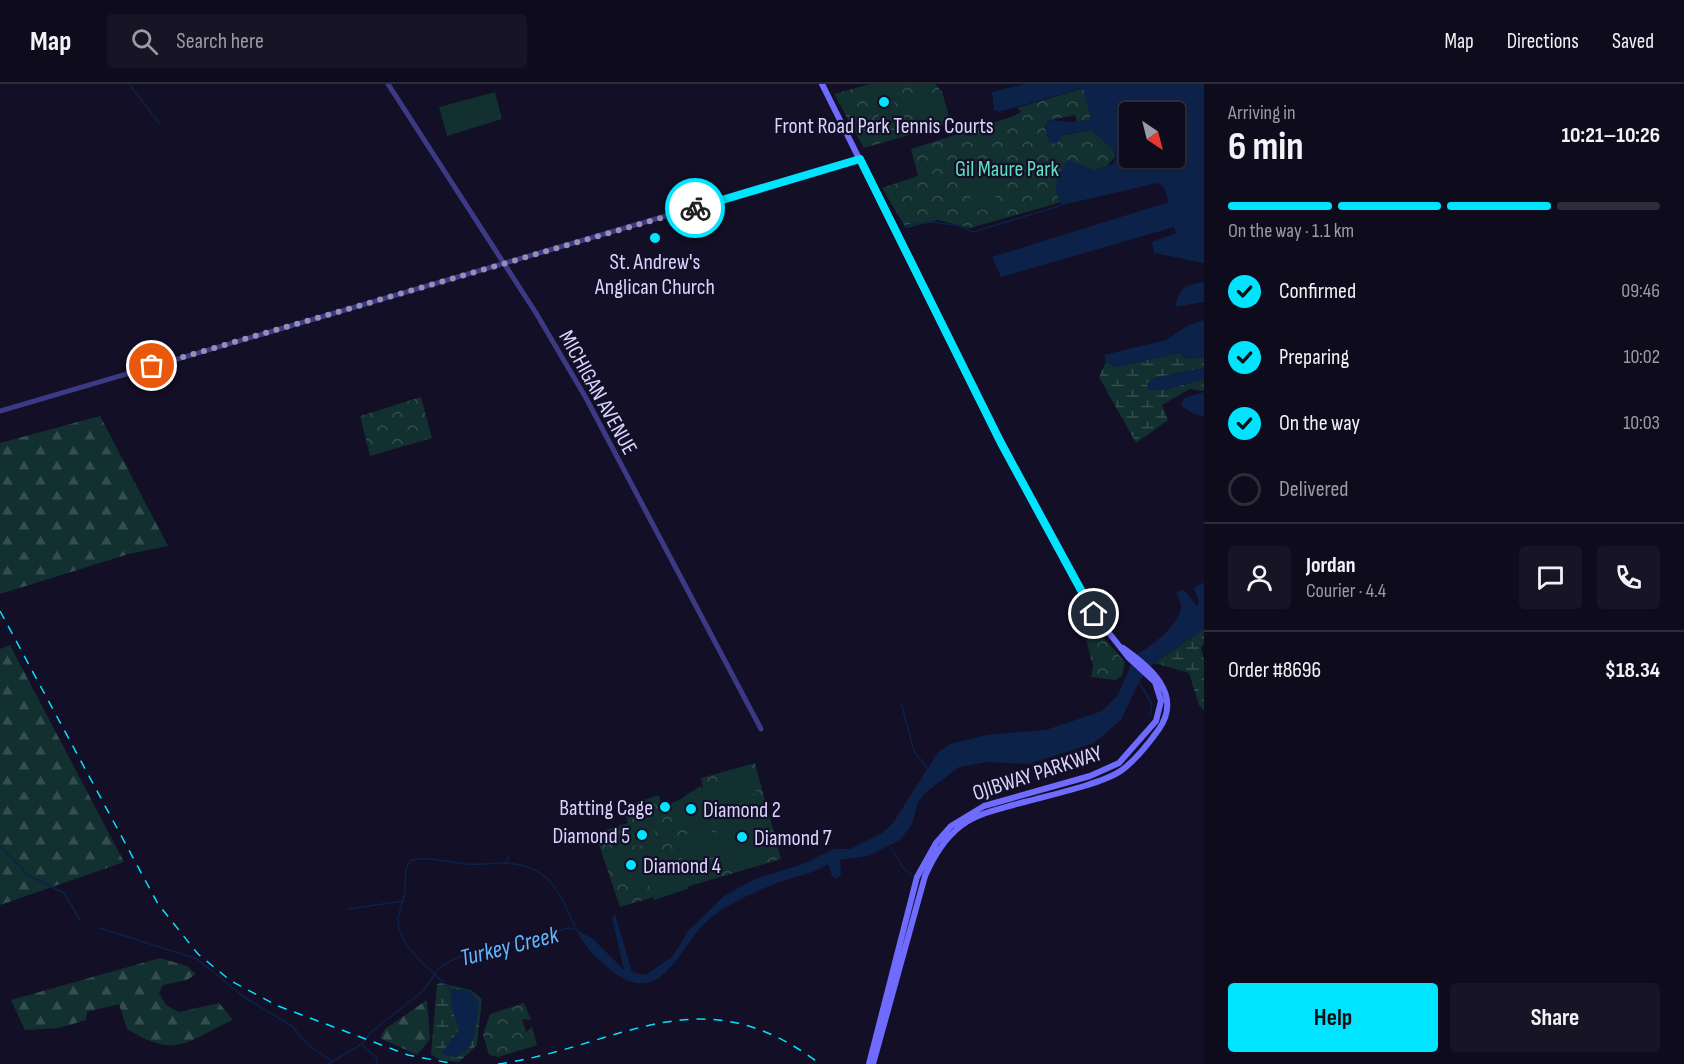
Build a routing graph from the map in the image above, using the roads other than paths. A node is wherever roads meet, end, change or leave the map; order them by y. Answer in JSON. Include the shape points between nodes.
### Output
{"nodes":[{"id":1,"x":388,"y":84,"type":"edge"},
{"id":2,"x":822,"y":84,"type":"edge"},
{"id":3,"x":860,"y":159,"type":"junction"},
{"id":4,"x":504,"y":264,"type":"junction"},
{"id":5,"x":0,"y":411,"type":"edge"},
{"id":6,"x":1151,"y":674,"type":"junction"},
{"id":7,"x":761,"y":729,"type":"dead end"},
{"id":8,"x":868,"y":1064,"type":"edge"},
{"id":9,"x":873,"y":1064,"type":"edge"}],
"edges":[{"from":1,"to":4,"type":"street","name":"MICHIGAN AVENUE"},
{"from":2,"to":3,"type":"main road","name":"OJIBWAY PARKWAY"},
{"from":3,"to":4,"type":"street"},
{"from":3,"to":6,"type":"main road","name":"OJIBWAY PARKWAY","via":[[1094,614],[1118,644]]},
{"from":4,"to":5,"type":"street"},
{"from":4,"to":7,"type":"street","name":"MICHIGAN AVENUE","via":[[586,398]]},
{"from":6,"to":8,"type":"main road","name":"OJIBWAY PARKWAY","via":[[1160,693],[1159,713],[1149,731],[1119,764],[984,806],[951,826],[936,843],[917,877]]},
{"from":6,"to":9,"type":"main road","name":"OJIBWAY PARKWAY","via":[[1166,690],[1167,710],[1148,743],[1123,769],[1094,782],[983,814],[963,825],[934,855]]}]}
